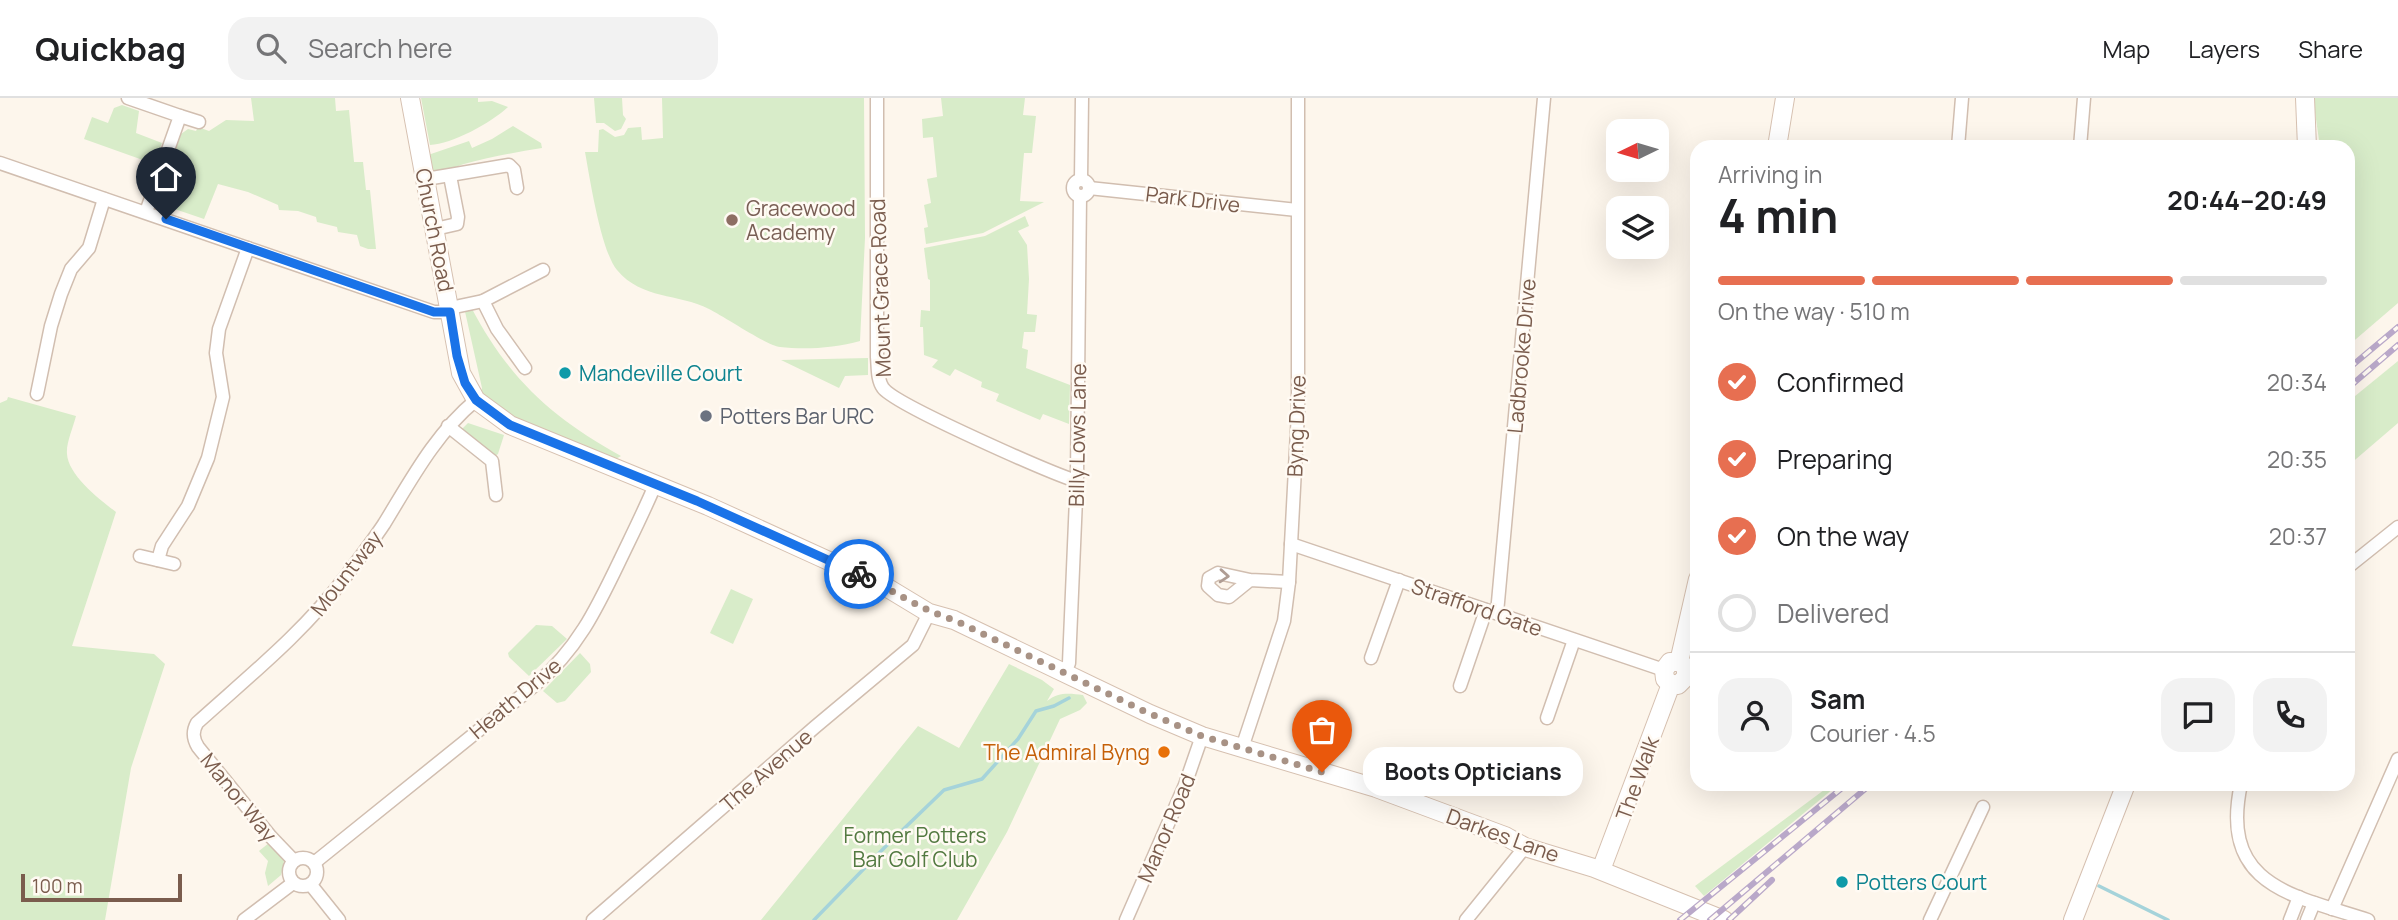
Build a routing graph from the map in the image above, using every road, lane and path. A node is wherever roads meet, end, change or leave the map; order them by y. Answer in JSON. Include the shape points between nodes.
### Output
{"nodes":[{"id":1,"x":128,"y":98,"type":"edge"},
{"id":2,"x":410,"y":98,"type":"edge"},
{"id":3,"x":877,"y":98,"type":"edge"},
{"id":4,"x":1083,"y":98,"type":"edge"},
{"id":5,"x":1298,"y":98,"type":"edge"},
{"id":6,"x":1544,"y":98,"type":"edge"},
{"id":7,"x":1785,"y":98,"type":"edge"},
{"id":8,"x":1962,"y":98,"type":"edge"},
{"id":9,"x":2084,"y":98,"type":"edge"},
{"id":10,"x":2305,"y":98,"type":"edge"},
{"id":11,"x":180,"y":116,"type":"junction"},
{"id":12,"x":199,"y":122,"type":"dead end"},
{"id":13,"x":1778,"y":140,"type":"edge"},
{"id":14,"x":1959,"y":140,"type":"edge"},
{"id":15,"x":2081,"y":140,"type":"edge"},
{"id":16,"x":2307,"y":140,"type":"edge"},
{"id":17,"x":0,"y":163,"type":"edge"},
{"id":18,"x":450,"y":176,"type":"junction"},
{"id":19,"x":426,"y":179,"type":"junction"},
{"id":20,"x":517,"y":188,"type":"dead end"},
{"id":21,"x":1083,"y":188,"type":"junction"},
{"id":22,"x":104,"y":199,"type":"junction"},
{"id":23,"x":1297,"y":211,"type":"junction"},
{"id":24,"x":146,"y":212,"type":"junction"},
{"id":25,"x":435,"y":229,"type":"junction"},
{"id":26,"x":248,"y":248,"type":"junction"},
{"id":27,"x":543,"y":270,"type":"dead end"},
{"id":28,"x":483,"y":302,"type":"junction"},
{"id":29,"x":450,"y":310,"type":"junction"},
{"id":30,"x":525,"y":368,"type":"dead end"},
{"id":31,"x":37,"y":394,"type":"dead end"},
{"id":32,"x":476,"y":400,"type":"junction"},
{"id":33,"x":510,"y":425,"type":"joint"},
{"id":34,"x":448,"y":426,"type":"junction"},
{"id":35,"x":1076,"y":481,"type":"junction"},
{"id":36,"x":655,"y":485,"type":"junction"},
{"id":37,"x":496,"y":495,"type":"dead end"},
{"id":38,"x":2398,"y":527,"type":"edge"},
{"id":39,"x":1291,"y":544,"type":"junction"},
{"id":40,"x":140,"y":556,"type":"dead end"},
{"id":41,"x":158,"y":560,"type":"junction"},
{"id":42,"x":2355,"y":562,"type":"edge"},
{"id":43,"x":174,"y":564,"type":"dead end"},
{"id":44,"x":1250,"y":580,"type":"dead end"},
{"id":45,"x":1399,"y":580,"type":"junction"},
{"id":46,"x":1289,"y":582,"type":"junction"},
{"id":47,"x":929,"y":612,"type":"junction"},
{"id":48,"x":1491,"y":612,"type":"junction"},
{"id":49,"x":1690,"y":619,"type":"edge"},
{"id":50,"x":1574,"y":640,"type":"junction"},
{"id":51,"x":1371,"y":658,"type":"dead end"},
{"id":52,"x":1065,"y":673,"type":"junction"},
{"id":53,"x":1679,"y":674,"type":"edge"},
{"id":54,"x":1460,"y":686,"type":"dead end"},
{"id":55,"x":1547,"y":719,"type":"dead end"},
{"id":56,"x":194,"y":728,"type":"joint"},
{"id":57,"x":1202,"y":736,"type":"junction"},
{"id":58,"x":1242,"y":748,"type":"junction"},
{"id":59,"x":2398,"y":759,"type":"edge"},
{"id":60,"x":2123,"y":791,"type":"edge"},
{"id":61,"x":2240,"y":791,"type":"edge"},
{"id":62,"x":1983,"y":807,"type":"dead end"},
{"id":63,"x":1525,"y":847,"type":"junction"},
{"id":64,"x":294,"y":861,"type":"junction"},
{"id":65,"x":314,"y":863,"type":"junction"},
{"id":66,"x":1601,"y":870,"type":"junction"},
{"id":67,"x":293,"y":883,"type":"junction"},
{"id":68,"x":311,"y":885,"type":"junction"},
{"id":69,"x":2300,"y":897,"type":"junction"},
{"id":70,"x":2314,"y":903,"type":"junction"},
{"id":71,"x":2332,"y":909,"type":"junction"},
{"id":72,"x":244,"y":920,"type":"edge"},
{"id":73,"x":339,"y":920,"type":"edge"},
{"id":74,"x":593,"y":920,"type":"edge"},
{"id":75,"x":1126,"y":920,"type":"edge"},
{"id":76,"x":1466,"y":920,"type":"edge"},
{"id":77,"x":1724,"y":920,"type":"edge"},
{"id":78,"x":1930,"y":920,"type":"edge"},
{"id":79,"x":2073,"y":920,"type":"edge"},
{"id":80,"x":2290,"y":920,"type":"edge"},
{"id":81,"x":2307,"y":920,"type":"edge"},
{"id":82,"x":2368,"y":920,"type":"edge"}],
"edges":[{"from":1,"to":11,"type":"street"},
{"from":2,"to":19,"type":"street","name":"Church Road"},
{"from":3,"to":35,"type":"street","name":"Mount Grace Road","via":[[877,357],[884,390]]},
{"from":4,"to":21,"type":"street","name":"Billy Lows Lane"},
{"from":5,"to":23,"type":"street","name":"Byng Drive"},
{"from":6,"to":48,"type":"street","name":"Ladbrooke Drive"},
{"from":7,"to":13,"type":"street"},
{"from":8,"to":14,"type":"street"},
{"from":9,"to":15,"type":"street"},
{"from":10,"to":16,"type":"street"},
{"from":11,"to":12,"type":"street"},
{"from":11,"to":24,"type":"street"},
{"from":17,"to":22,"type":"street"},
{"from":18,"to":19,"type":"street"},
{"from":18,"to":20,"type":"street","via":[[509,165]]},
{"from":18,"to":25,"type":"street","via":[[457,224]]},
{"from":19,"to":25,"type":"street","name":"Church Road"},
{"from":21,"to":23,"type":"street","name":"Park Drive"},
{"from":21,"to":35,"type":"street","name":"Billy Lows Lane"},
{"from":22,"to":24,"type":"street"},
{"from":22,"to":31,"type":"street","via":[[89,248],[71,269],[61,294]]},
{"from":23,"to":39,"type":"street","name":"Byng Drive","via":[[1298,412]]},
{"from":24,"to":26,"type":"street"},
{"from":25,"to":29,"type":"street","name":"Church Road"},
{"from":26,"to":29,"type":"street","via":[[434,312]]},
{"from":26,"to":41,"type":"street","via":[[217,341],[223,397],[208,458]]},
{"from":27,"to":28,"type":"street"},
{"from":28,"to":29,"type":"street"},
{"from":28,"to":30,"type":"street","name":"Church Road"},
{"from":29,"to":32,"type":"street","name":"Church Road","via":[[461,373]]},
{"from":32,"to":33,"type":"street","name":"Church Road"},
{"from":32,"to":34,"type":"street","name":"Mountway"},
{"from":33,"to":36,"type":"street","name":"Darkes Lane"},
{"from":34,"to":37,"type":"street","via":[[492,461]]},
{"from":34,"to":56,"type":"street","name":"Mountway","via":[[328,600]]},
{"from":35,"to":52,"type":"street","name":"Billy Lows Lane"},
{"from":36,"to":47,"type":"street","name":"Darkes Lane","via":[[886,587]]},
{"from":36,"to":65,"type":"street","name":"Heath Drive","via":[[598,606],[562,660]]},
{"from":38,"to":42,"type":"street"},
{"from":39,"to":45,"type":"street","name":"Strafford Gate"},
{"from":39,"to":46,"type":"street","name":"Byng Drive"},
{"from":40,"to":41,"type":"street"},
{"from":41,"to":43,"type":"street"},
{"from":44,"to":46,"type":"street"},
{"from":45,"to":48,"type":"street","name":"Strafford Gate"},
{"from":45,"to":51,"type":"street"},
{"from":46,"to":58,"type":"street","name":"Byng Drive","via":[[1284,621]]},
{"from":47,"to":52,"type":"street","name":"Darkes Lane"},
{"from":47,"to":74,"type":"street","name":"The Avenue","via":[[913,645]]},
{"from":48,"to":50,"type":"street","name":"Strafford Gate"},
{"from":48,"to":54,"type":"street","name":"Ladbrooke Drive"},
{"from":49,"to":53,"type":"street","name":"The Walk"},
{"from":50,"to":53,"type":"street","name":"Strafford Gate"},
{"from":50,"to":55,"type":"street"},
{"from":52,"to":57,"type":"street","name":"Darkes Lane"},
{"from":53,"to":66,"type":"street","name":"The Walk"},
{"from":56,"to":64,"type":"street","name":"Manor Way","via":[[198,747]]},
{"from":57,"to":58,"type":"street","name":"Darkes Lane"},
{"from":57,"to":75,"type":"street","name":"Manor Road"},
{"from":58,"to":63,"type":"street","name":"Darkes Lane","via":[[1376,788]]},
{"from":59,"to":71,"type":"street"},
{"from":60,"to":79,"type":"street"},
{"from":61,"to":69,"type":"street","via":[[2238,831],[2246,860],[2260,876]]},
{"from":62,"to":78,"type":"street"},
{"from":63,"to":66,"type":"street","name":"Darkes Lane"},
{"from":63,"to":76,"type":"street"},
{"from":64,"to":65,"type":"street","via":[[306,858]]},
{"from":64,"to":67,"type":"street","via":[[288,874]]},
{"from":65,"to":68,"type":"street","via":[[318,874]]},
{"from":66,"to":77,"type":"street","name":"Darkes Lane"},
{"from":67,"to":68,"type":"street"},
{"from":67,"to":72,"type":"street"},
{"from":68,"to":73,"type":"street"},
{"from":69,"to":70,"type":"street"},
{"from":69,"to":80,"type":"street"},
{"from":70,"to":71,"type":"street"},
{"from":70,"to":81,"type":"street"},
{"from":71,"to":82,"type":"street"}]}
